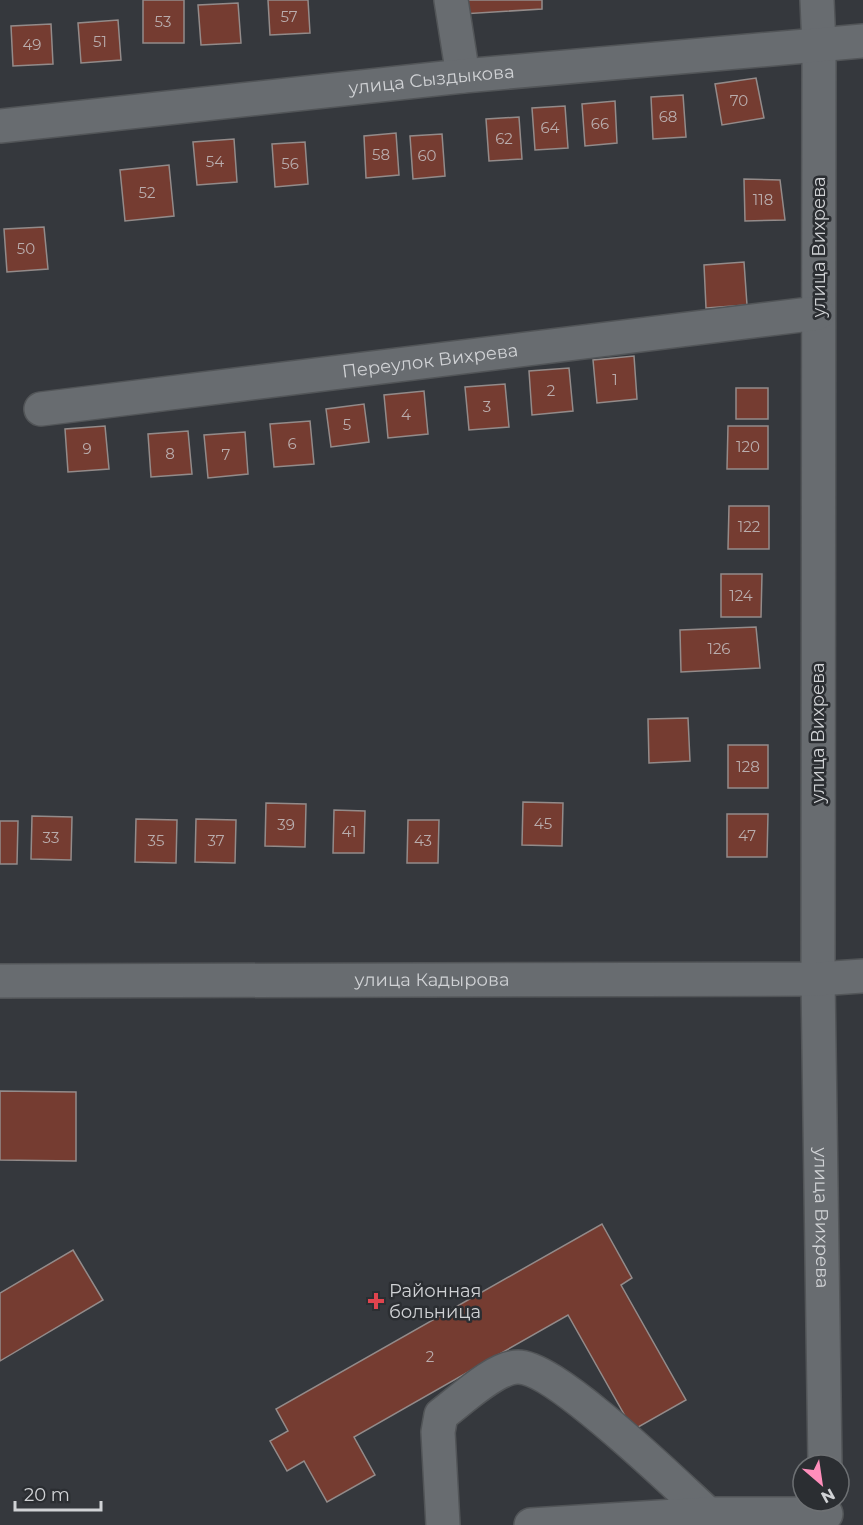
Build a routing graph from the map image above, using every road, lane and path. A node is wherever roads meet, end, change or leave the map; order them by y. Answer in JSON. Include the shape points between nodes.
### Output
{"nodes":[{"id":1,"x":451,"y":0,"type":"edge"},
{"id":2,"x":817,"y":0,"type":"edge"},
{"id":3,"x":863,"y":41,"type":"edge"},
{"id":4,"x":819,"y":46,"type":"junction"},
{"id":5,"x":463,"y":76,"type":"junction"},
{"id":6,"x":0,"y":126,"type":"edge"},
{"id":7,"x":818,"y":313,"type":"junction"},
{"id":8,"x":41,"y":409,"type":"dead end"},
{"id":9,"x":863,"y":976,"type":"edge"},
{"id":10,"x":818,"y":979,"type":"junction"},
{"id":11,"x":0,"y":981,"type":"edge"},
{"id":12,"x":825,"y":1453,"type":"edge"},
{"id":13,"x":826,"y":1513,"type":"edge"},
{"id":14,"x":708,"y":1514,"type":"junction"},
{"id":15,"x":443,"y":1525,"type":"edge"},
{"id":16,"x":531,"y":1525,"type":"edge"}],
"edges":[{"from":1,"to":5,"type":"street"},
{"from":2,"to":4,"type":"street","name":"улица Вихрева"},
{"from":3,"to":4,"type":"street","name":"улица Сыздыкова"},
{"from":4,"to":5,"type":"street","name":"улица Сыздыкова"},
{"from":4,"to":7,"type":"street","name":"улица Вихрева"},
{"from":5,"to":6,"type":"street","name":"улица Сыздыкова"},
{"from":7,"to":8,"type":"street","name":"Переулок Вихрева"},
{"from":7,"to":10,"type":"street","name":"улица Вихрева"},
{"from":9,"to":10,"type":"street","name":"улица Кадырова"},
{"from":10,"to":11,"type":"street","name":"улица Кадырова"},
{"from":10,"to":12,"type":"street","name":"улица Вихрева"},
{"from":13,"to":14,"type":"street"},
{"from":14,"to":15,"type":"street","via":[[630,1442],[549,1378],[519,1367],[501,1371],[441,1415],[438,1432]]},
{"from":14,"to":16,"type":"street"}]}
